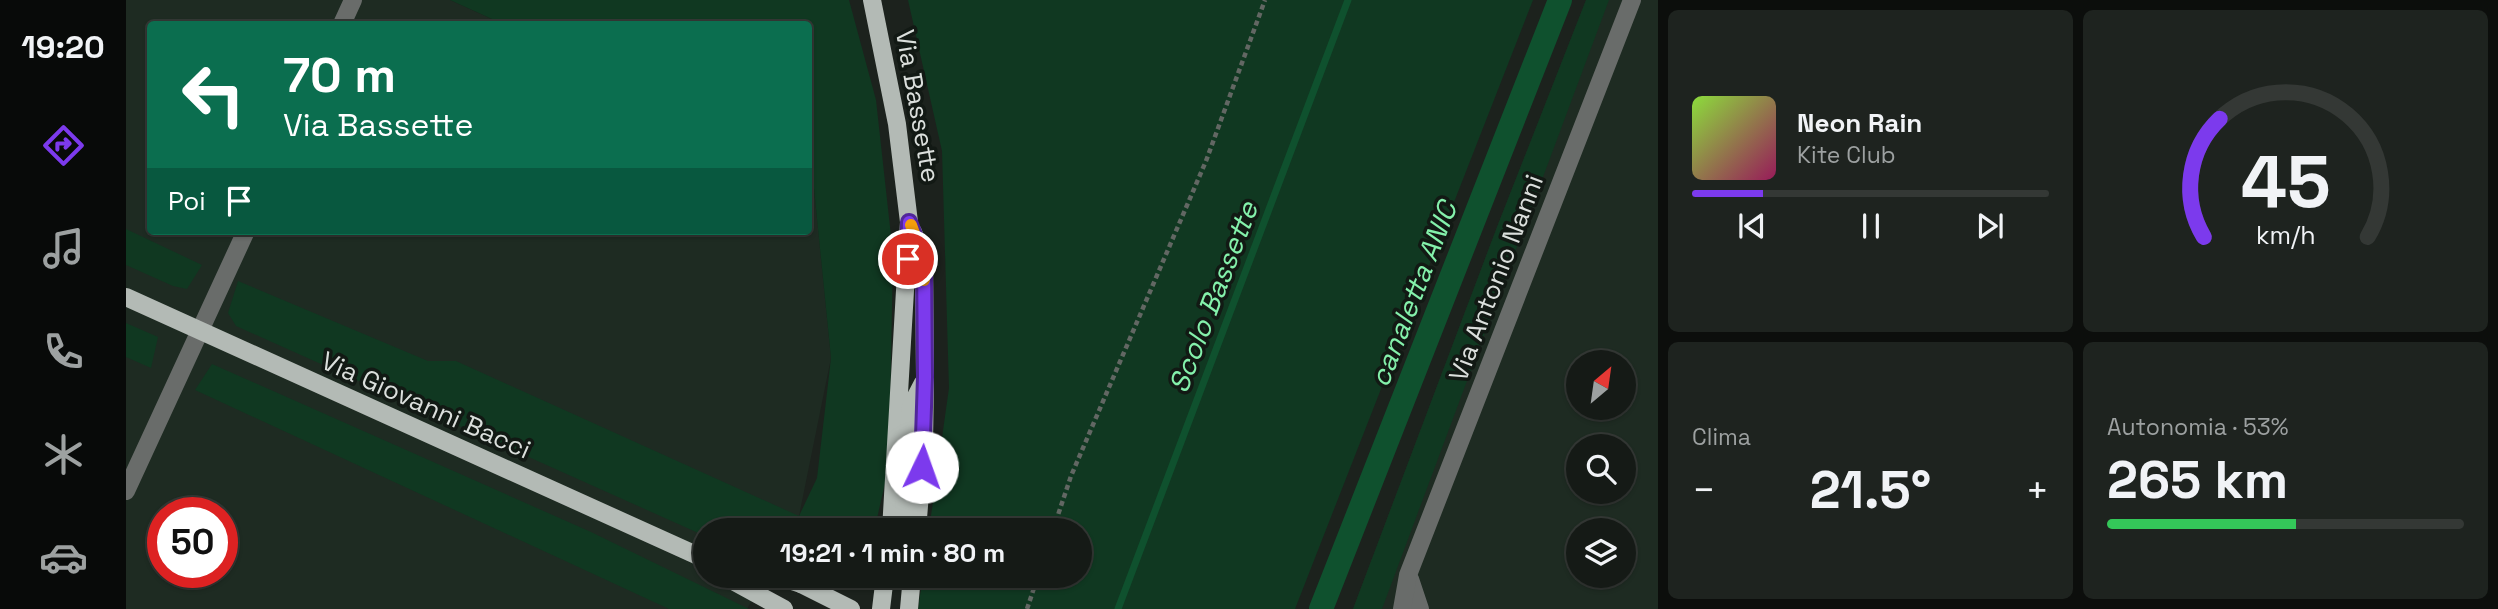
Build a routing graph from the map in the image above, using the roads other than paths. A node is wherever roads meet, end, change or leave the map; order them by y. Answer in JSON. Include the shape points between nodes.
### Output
{"nodes":[{"id":1,"x":353,"y":0,"type":"edge"},
{"id":2,"x":872,"y":0,"type":"edge"},
{"id":3,"x":1632,"y":0,"type":"edge"},
{"id":4,"x":343,"y":21,"type":"edge"},
{"id":5,"x":909,"y":222,"type":"junction"},
{"id":6,"x":244,"y":235,"type":"edge"},
{"id":7,"x":126,"y":297,"type":"edge"},
{"id":8,"x":199,"y":331,"type":"junction"},
{"id":9,"x":925,"y":377,"type":"junction"},
{"id":10,"x":126,"y":491,"type":"edge"},
{"id":11,"x":894,"y":518,"type":"edge"},
{"id":12,"x":894,"y":518,"type":"edge"},
{"id":13,"x":918,"y":518,"type":"edge"},
{"id":14,"x":693,"y":554,"type":"edge"},
{"id":15,"x":1409,"y":575,"type":"junction"},
{"id":16,"x":746,"y":588,"type":"edge"},
{"id":17,"x":809,"y":588,"type":"edge"},
{"id":18,"x":884,"y":588,"type":"edge"},
{"id":19,"x":900,"y":588,"type":"edge"},
{"id":20,"x":911,"y":588,"type":"edge"},
{"id":21,"x":784,"y":609,"type":"edge"},
{"id":22,"x":851,"y":609,"type":"edge"},
{"id":23,"x":881,"y":609,"type":"edge"},
{"id":24,"x":897,"y":609,"type":"edge"},
{"id":25,"x":909,"y":609,"type":"edge"},
{"id":26,"x":1402,"y":609,"type":"edge"},
{"id":27,"x":1420,"y":609,"type":"edge"}],
"edges":[{"from":1,"to":4,"type":"street"},
{"from":2,"to":5,"type":"main road","name":"Via Bassette","via":[[897,124]]},
{"from":3,"to":15,"type":"street","name":"Via Antonio Nanni"},
{"from":5,"to":9,"type":"main road","name":"Via Bassette","via":[[924,261]]},
{"from":5,"to":11,"type":"main road","name":"Via Bassette"},
{"from":6,"to":8,"type":"street"},
{"from":7,"to":8,"type":"main road","name":"Via Giovanni Bacci"},
{"from":8,"to":10,"type":"street"},
{"from":8,"to":14,"type":"main road","name":"Via Giovanni Bacci"},
{"from":9,"to":12,"type":"main road","name":"Via Bassette","via":[[911,406]]},
{"from":9,"to":13,"type":"main road","name":"Via Bassette"},
{"from":15,"to":26,"type":"street","name":"Via Antonio Nanni"},
{"from":15,"to":27,"type":"street"},
{"from":16,"to":21,"type":"main road"},
{"from":17,"to":22,"type":"main road"},
{"from":18,"to":23,"type":"main road"},
{"from":19,"to":24,"type":"main road"},
{"from":20,"to":25,"type":"main road"}]}
